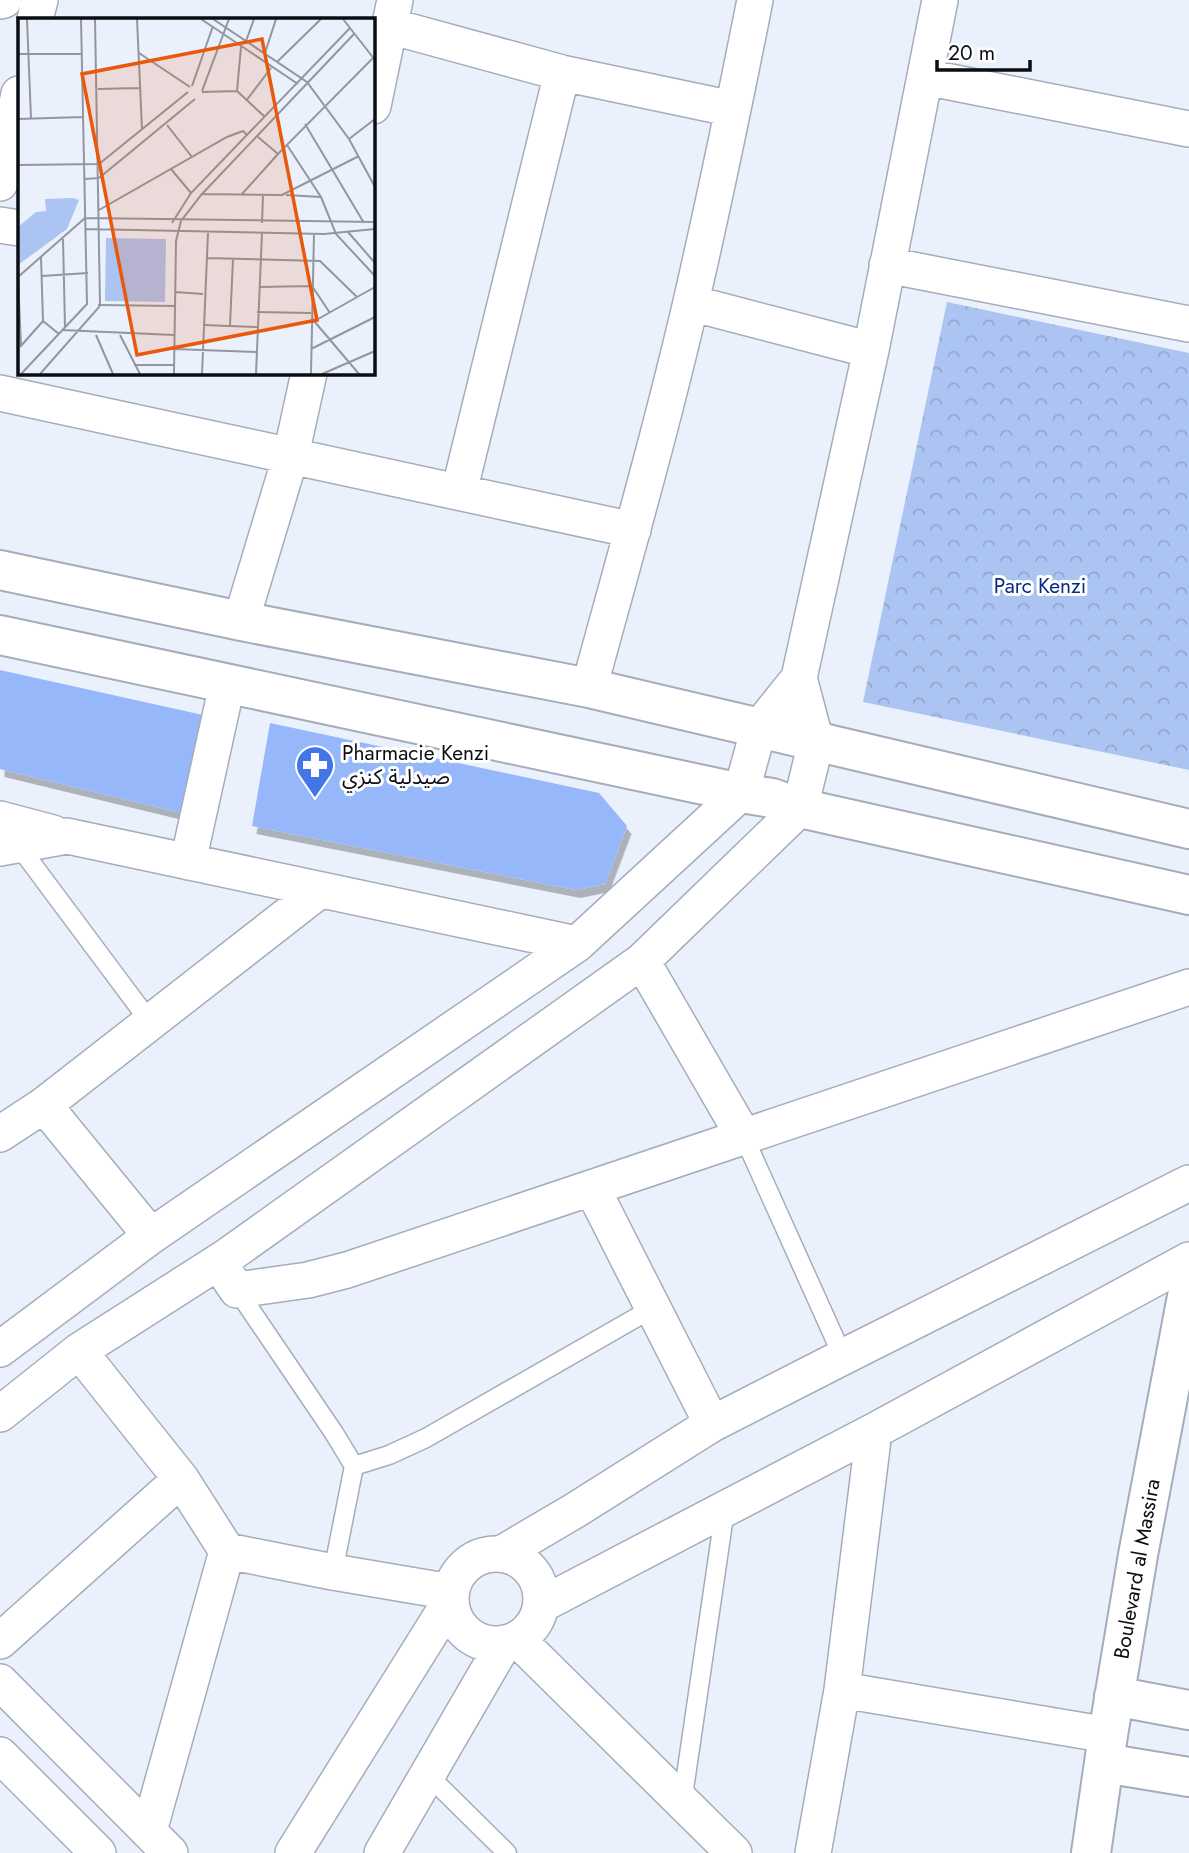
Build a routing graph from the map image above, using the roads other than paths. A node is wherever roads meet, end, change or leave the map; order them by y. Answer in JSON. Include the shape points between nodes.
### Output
{"nodes":[{"id":1,"x":40,"y":0,"type":"edge"},
{"id":2,"x":755,"y":0,"type":"edge"},
{"id":3,"x":940,"y":0,"type":"edge"},
{"id":4,"x":393,"y":13,"type":"edge"},
{"id":5,"x":36,"y":18,"type":"edge"},
{"id":6,"x":562,"y":73,"type":"junction"},
{"id":7,"x":925,"y":77,"type":"junction"},
{"id":8,"x":18,"y":99,"type":"edge"},
{"id":9,"x":374,"y":101,"type":"edge"},
{"id":10,"x":733,"y":109,"type":"junction"},
{"id":11,"x":1189,"y":129,"type":"edge"},
{"id":12,"x":0,"y":183,"type":"edge"},
{"id":13,"x":0,"y":225,"type":"edge"},
{"id":14,"x":18,"y":228,"type":"edge"},
{"id":15,"x":887,"y":265,"type":"junction"},
{"id":16,"x":691,"y":303,"type":"junction"},
{"id":17,"x":1189,"y":324,"type":"edge"},
{"id":18,"x":871,"y":349,"type":"junction"},
{"id":19,"x":309,"y":374,"type":"edge"},
{"id":20,"x":0,"y":393,"type":"edge"},
{"id":21,"x":291,"y":455,"type":"junction"},
{"id":22,"x":459,"y":492,"type":"junction"},
{"id":23,"x":633,"y":530,"type":"junction"},
{"id":24,"x":0,"y":570,"type":"edge"},
{"id":25,"x":242,"y":621,"type":"junction"},
{"id":26,"x":0,"y":635,"type":"edge"},
{"id":27,"x":799,"y":678,"type":"junction"},
{"id":28,"x":227,"y":685,"type":"junction"},
{"id":29,"x":589,"y":688,"type":"junction"},
{"id":30,"x":759,"y":728,"type":"junction"},
{"id":31,"x":816,"y":742,"type":"junction"},
{"id":32,"x":741,"y":793,"type":"junction"},
{"id":33,"x":800,"y":808,"type":"junction"},
{"id":34,"x":1189,"y":829,"type":"edge"},
{"id":35,"x":6,"y":837,"type":"edge"},
{"id":36,"x":188,"y":862,"type":"junction"},
{"id":37,"x":320,"y":890,"type":"junction"},
{"id":38,"x":1189,"y":895,"type":"edge"},
{"id":39,"x":577,"y":944,"type":"junction"},
{"id":40,"x":642,"y":961,"type":"junction"},
{"id":41,"x":1189,"y":987,"type":"edge"},
{"id":42,"x":150,"y":1022,"type":"junction"},
{"id":43,"x":44,"y":1105,"type":"junction"},
{"id":44,"x":0,"y":1134,"type":"edge"},
{"id":45,"x":744,"y":1137,"type":"junction"},
{"id":46,"x":1189,"y":1183,"type":"edge"},
{"id":47,"x":592,"y":1188,"type":"junction"},
{"id":48,"x":151,"y":1236,"type":"junction"},
{"id":49,"x":1189,"y":1260,"type":"edge"},
{"id":50,"x":228,"y":1276,"type":"junction"},
{"id":51,"x":1189,"y":1286,"type":"edge"},
{"id":52,"x":653,"y":1308,"type":"junction"},
{"id":53,"x":0,"y":1349,"type":"edge"},
{"id":54,"x":79,"y":1351,"type":"junction"},
{"id":55,"x":843,"y":1357,"type":"junction"},
{"id":56,"x":0,"y":1414,"type":"edge"},
{"id":57,"x":712,"y":1424,"type":"junction"},
{"id":58,"x":874,"y":1431,"type":"junction"},
{"id":59,"x":354,"y":1466,"type":"junction"},
{"id":60,"x":181,"y":1479,"type":"junction"},
{"id":61,"x":726,"y":1509,"type":"junction"},
{"id":62,"x":227,"y":1550,"type":"junction"},
{"id":63,"x":501,"y":1554,"type":"junction"},
{"id":64,"x":333,"y":1572,"type":"junction"},
{"id":65,"x":451,"y":1596,"type":"junction"},
{"id":66,"x":541,"y":1605,"type":"junction"},
{"id":67,"x":0,"y":1640,"type":"edge"},
{"id":68,"x":511,"y":1641,"type":"junction"},
{"id":69,"x":0,"y":1682,"type":"edge"},
{"id":70,"x":842,"y":1690,"type":"junction"},
{"id":71,"x":1114,"y":1696,"type":"junction"},
{"id":72,"x":1189,"y":1710,"type":"edge"},
{"id":73,"x":1106,"y":1749,"type":"junction"},
{"id":74,"x":1,"y":1760,"type":"edge"},
{"id":75,"x":428,"y":1774,"type":"junction"},
{"id":76,"x":1189,"y":1777,"type":"edge"},
{"id":77,"x":682,"y":1803,"type":"junction"},
{"id":78,"x":159,"y":1842,"type":"edge"},
{"id":79,"x":98,"y":1853,"type":"edge"},
{"id":80,"x":293,"y":1853,"type":"edge"},
{"id":81,"x":382,"y":1853,"type":"edge"},
{"id":82,"x":507,"y":1853,"type":"edge"},
{"id":83,"x":734,"y":1853,"type":"edge"},
{"id":84,"x":813,"y":1853,"type":"edge"},
{"id":85,"x":1091,"y":1853,"type":"edge"}],
"edges":[{"from":1,"to":5,"type":"street"},
{"from":2,"to":10,"type":"street"},
{"from":3,"to":7,"type":"street"},
{"from":4,"to":6,"type":"street"},
{"from":4,"to":9,"type":"street"},
{"from":6,"to":10,"type":"street"},
{"from":6,"to":22,"type":"street"},
{"from":7,"to":11,"type":"street"},
{"from":7,"to":15,"type":"street"},
{"from":8,"to":12,"type":"street"},
{"from":10,"to":16,"type":"street"},
{"from":13,"to":14,"type":"street"},
{"from":15,"to":17,"type":"street"},
{"from":15,"to":18,"type":"street"},
{"from":16,"to":18,"type":"street"},
{"from":16,"to":23,"type":"street"},
{"from":18,"to":27,"type":"street"},
{"from":19,"to":21,"type":"street"},
{"from":20,"to":21,"type":"street"},
{"from":21,"to":22,"type":"street"},
{"from":21,"to":25,"type":"street"},
{"from":22,"to":23,"type":"street"},
{"from":23,"to":29,"type":"street"},
{"from":24,"to":25,"type":"street"},
{"from":25,"to":29,"type":"street"},
{"from":26,"to":28,"type":"street"},
{"from":27,"to":30,"type":"street"},
{"from":27,"to":31,"type":"street"},
{"from":28,"to":32,"type":"street"},
{"from":28,"to":36,"type":"street"},
{"from":29,"to":30,"type":"street"},
{"from":30,"to":31,"type":"street"},
{"from":30,"to":32,"type":"street"},
{"from":31,"to":33,"type":"street"},
{"from":31,"to":34,"type":"street"},
{"from":32,"to":33,"type":"street"},
{"from":32,"to":39,"type":"street"},
{"from":33,"to":38,"type":"street"},
{"from":33,"to":40,"type":"street"},
{"from":35,"to":36,"type":"street","via":[[67,836]]},
{"from":35,"to":42,"type":"lane"},
{"from":36,"to":37,"type":"street"},
{"from":37,"to":39,"type":"street"},
{"from":37,"to":42,"type":"street"},
{"from":39,"to":48,"type":"street"},
{"from":40,"to":45,"type":"street"},
{"from":40,"to":50,"type":"street"},
{"from":41,"to":45,"type":"street"},
{"from":42,"to":43,"type":"street"},
{"from":43,"to":44,"type":"street"},
{"from":43,"to":48,"type":"street"},
{"from":45,"to":47,"type":"street"},
{"from":45,"to":55,"type":"lane"},
{"from":46,"to":55,"type":"street"},
{"from":47,"to":50,"type":"street","via":[[307,1280]]},
{"from":47,"to":52,"type":"street"},
{"from":48,"to":53,"type":"street"},
{"from":49,"to":58,"type":"street"},
{"from":50,"to":54,"type":"street"},
{"from":50,"to":59,"type":"lane"},
{"from":51,"to":71,"type":"street","name":"Boulevard al Massira"},
{"from":52,"to":57,"type":"street"},
{"from":52,"to":59,"type":"lane","via":[[426,1438]]},
{"from":54,"to":56,"type":"street"},
{"from":54,"to":60,"type":"street"},
{"from":55,"to":57,"type":"street"},
{"from":57,"to":63,"type":"street"},
{"from":58,"to":61,"type":"street"},
{"from":58,"to":70,"type":"street"},
{"from":59,"to":64,"type":"lane"},
{"from":60,"to":62,"type":"street"},
{"from":60,"to":67,"type":"street"},
{"from":61,"to":66,"type":"street"},
{"from":61,"to":77,"type":"lane"},
{"from":62,"to":64,"type":"street"},
{"from":62,"to":78,"type":"street"},
{"from":63,"to":65,"type":"street","via":[[487,1554],[463,1567]]},
{"from":63,"to":66,"type":"street","via":[[515,1558],[536,1577]]},
{"from":64,"to":65,"type":"street"},
{"from":65,"to":68,"type":"street","via":[[456,1620],[464,1631],[490,1643]]},
{"from":65,"to":80,"type":"street"},
{"from":66,"to":68,"type":"street","via":[[528,1630]]},
{"from":68,"to":75,"type":"street"},
{"from":68,"to":77,"type":"street"},
{"from":69,"to":78,"type":"street"},
{"from":70,"to":73,"type":"street"},
{"from":70,"to":84,"type":"street"},
{"from":71,"to":72,"type":"street"},
{"from":71,"to":73,"type":"street","name":"Boulevard al Massira"},
{"from":73,"to":76,"type":"street"},
{"from":73,"to":85,"type":"street","name":"Boulevard al Massira"},
{"from":74,"to":79,"type":"street"},
{"from":75,"to":81,"type":"street"},
{"from":75,"to":82,"type":"lane"},
{"from":77,"to":83,"type":"street"}]}
